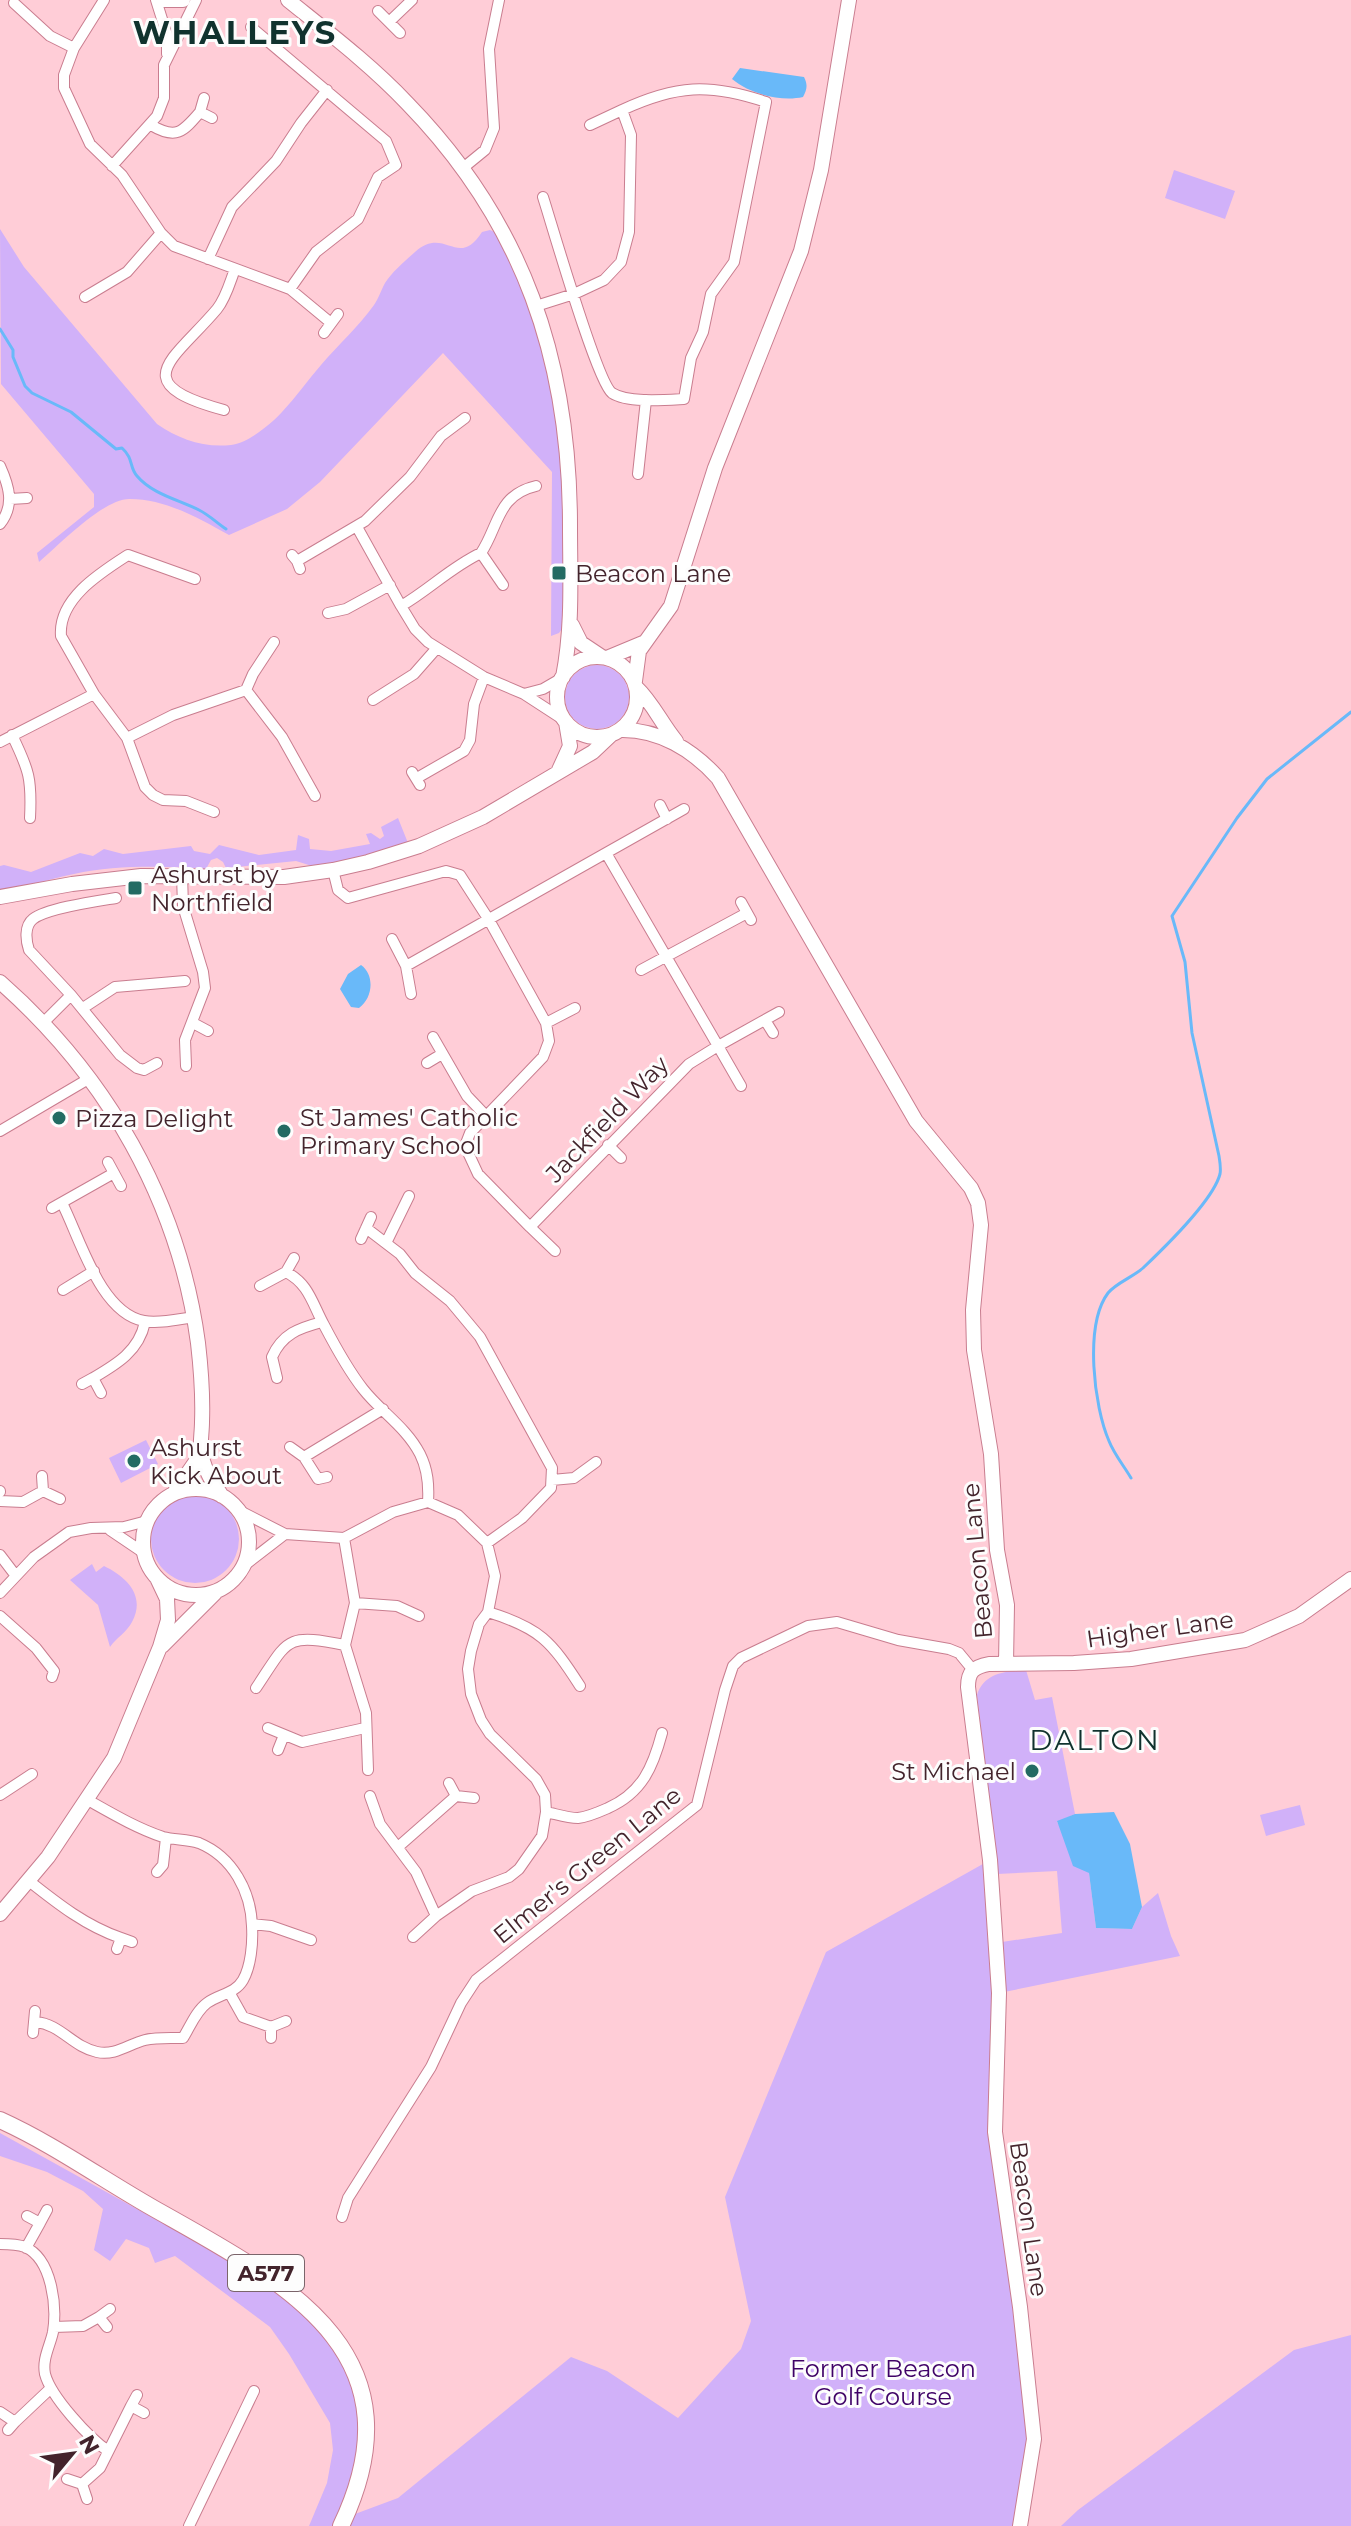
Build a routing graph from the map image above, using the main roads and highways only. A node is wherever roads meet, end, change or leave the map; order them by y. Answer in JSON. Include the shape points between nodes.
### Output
{"nodes":[{"id":1,"x":4,"y":2120,"type":"edge"},
{"id":2,"x":341,"y":2526,"type":"edge"}],
"edges":[{"from":1,"to":2,"type":"main road","number":"A577","via":[[267,2274],[334,2335],[357,2378],[365,2428],[358,2481]]}]}
